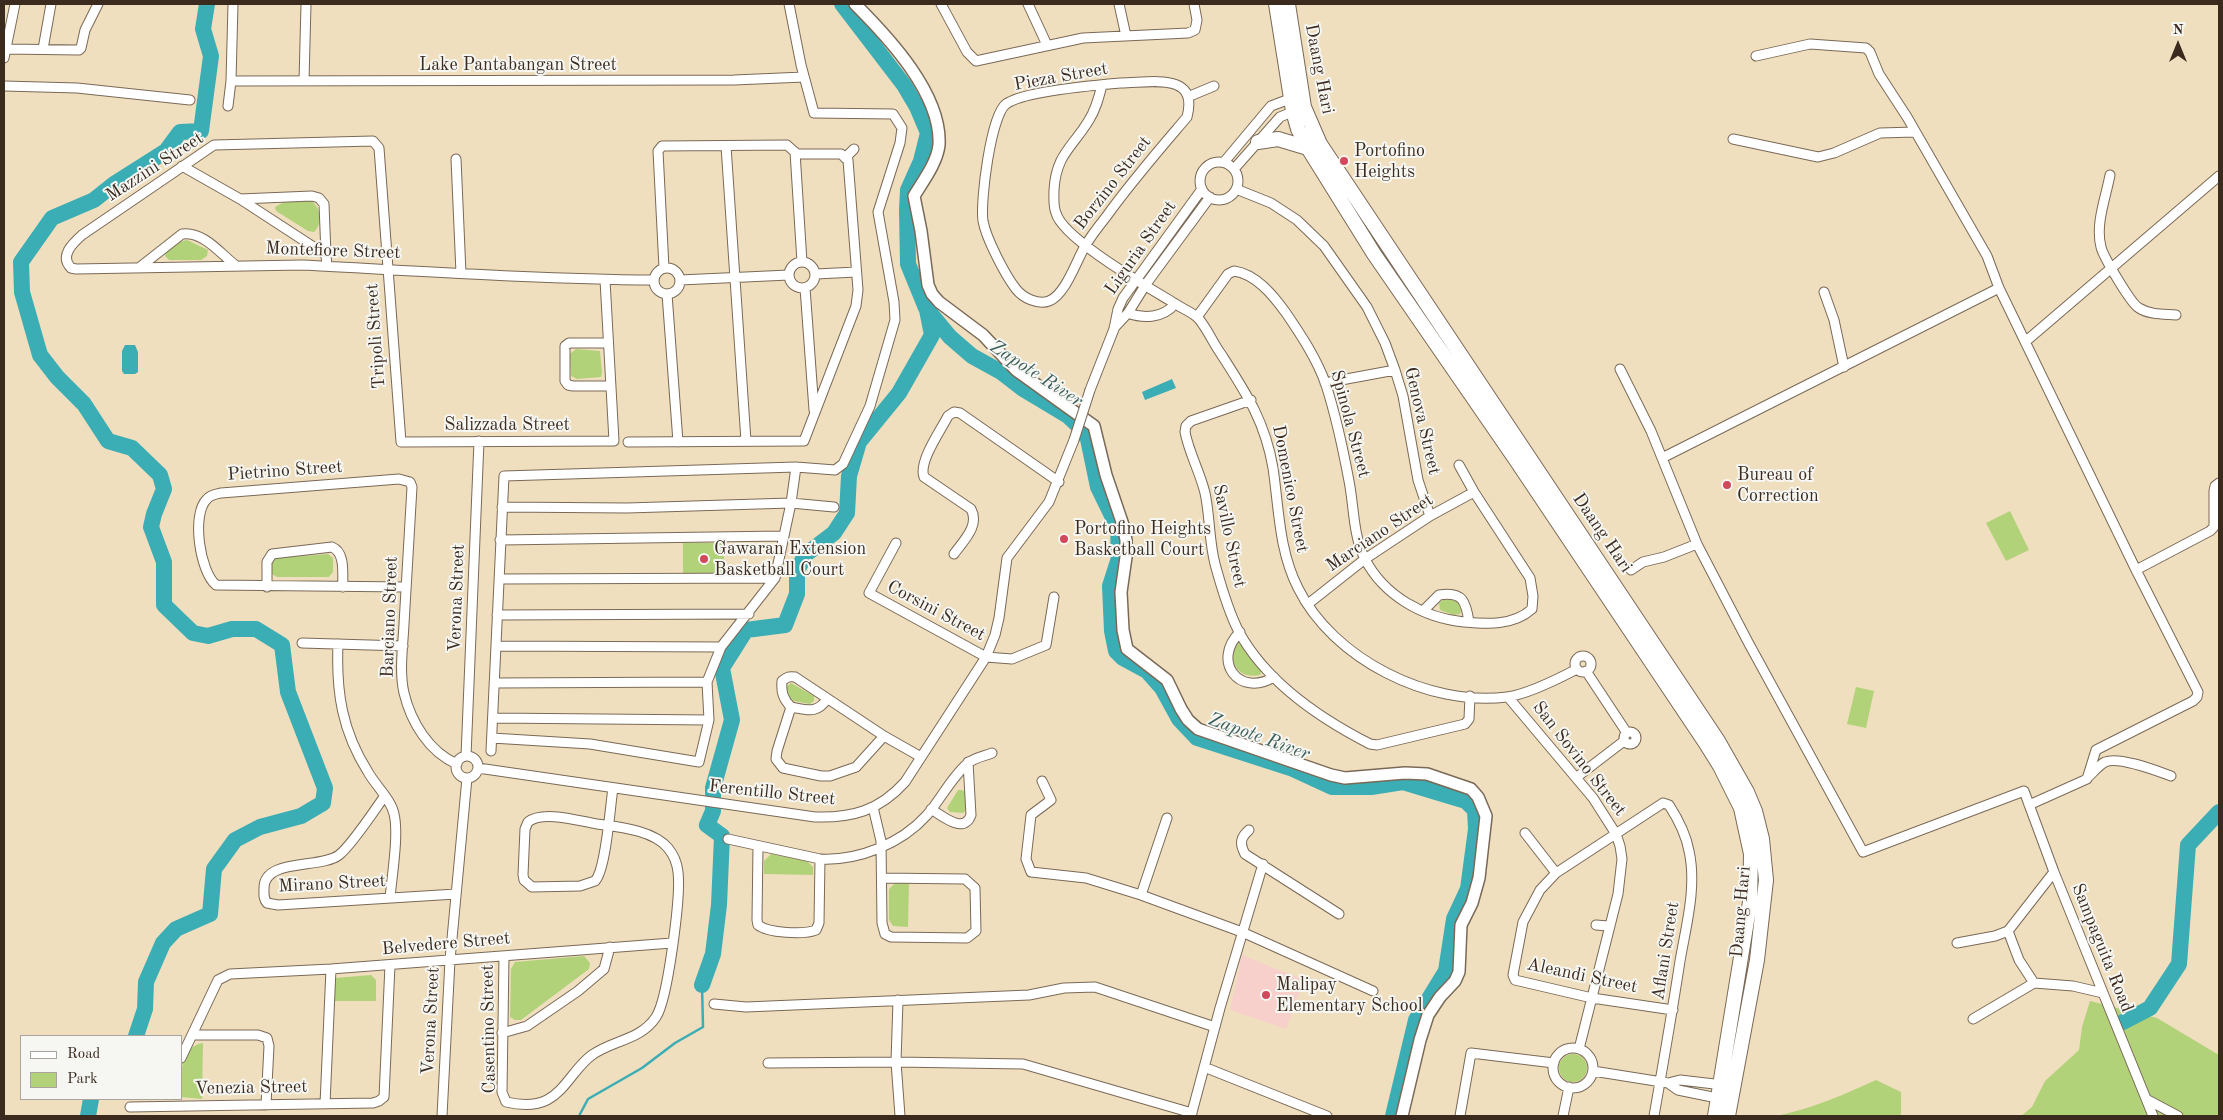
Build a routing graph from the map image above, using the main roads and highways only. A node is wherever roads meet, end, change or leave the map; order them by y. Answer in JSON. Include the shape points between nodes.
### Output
{"nodes":[{"id":1,"x":1276,"y":4,"type":"edge"},
{"id":2,"x":1288,"y":4,"type":"edge"},
{"id":3,"x":1297,"y":102,"type":"junction"},
{"id":4,"x":1258,"y":142,"type":"road end"},
{"id":5,"x":1308,"y":148,"type":"junction"},
{"id":6,"x":1521,"y":457,"type":"junction"},
{"id":7,"x":1725,"y":1092,"type":"junction"},
{"id":8,"x":1715,"y":1116,"type":"edge"},
{"id":9,"x":1728,"y":1116,"type":"edge"}],
"edges":[{"from":1,"to":3,"type":"main road","name":"Daang Hari"},
{"from":2,"to":3,"type":"main road","name":"Daang Hari"},
{"from":3,"to":5,"type":"main road","name":"Daang Hari","via":[[1298,129]]},
{"from":3,"to":6,"type":"main road","name":"Daang Hari","via":[[1320,144]]},
{"from":4,"to":5,"type":"main road","via":[[1278,139]]},
{"from":5,"to":6,"type":"main road","name":"Daang Hari","via":[[1374,254]]},
{"from":6,"to":7,"type":"main road","name":"Daang Hari","via":[[1718,741],[1755,811],[1762,839],[1766,880],[1763,913],[1757,960]]},
{"from":7,"to":8,"type":"main road","name":"Daang Hari"},
{"from":7,"to":9,"type":"main road","name":"Daang Hari"}]}
